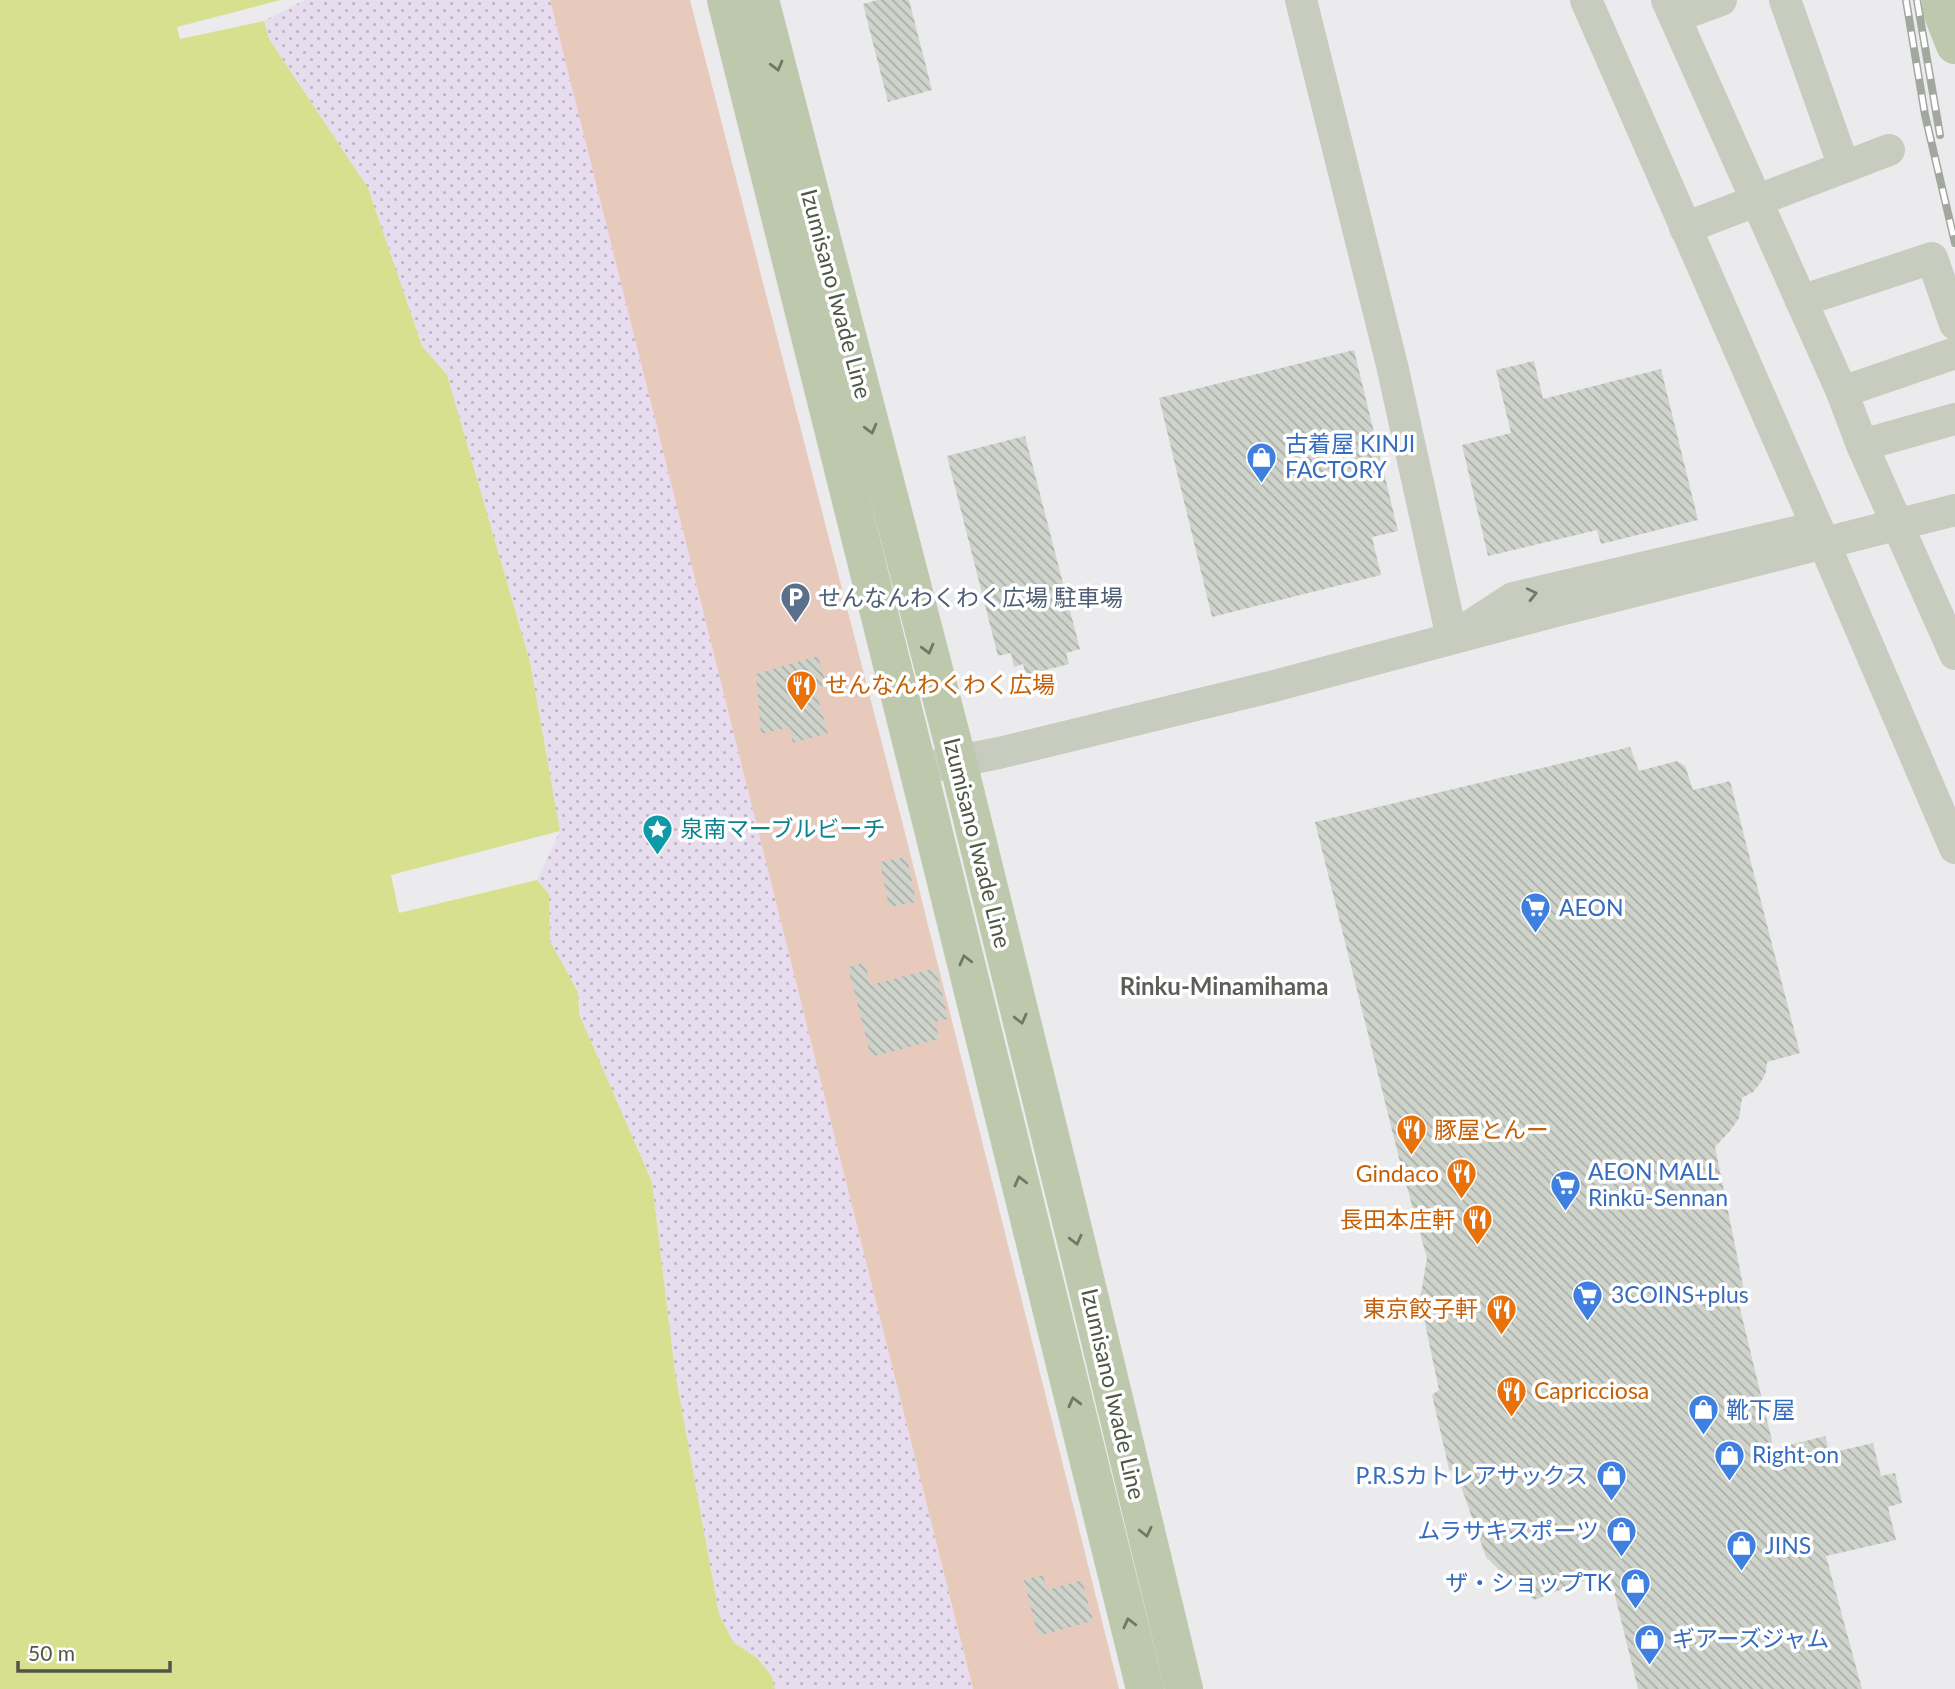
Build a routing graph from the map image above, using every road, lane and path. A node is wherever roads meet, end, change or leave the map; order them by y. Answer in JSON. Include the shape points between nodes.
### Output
{"nodes":[{"id":1,"x":726,"y":0,"type":"edge"},
{"id":2,"x":760,"y":0,"type":"edge"},
{"id":3,"x":1301,"y":0,"type":"edge"},
{"id":4,"x":1586,"y":0,"type":"edge"},
{"id":5,"x":1721,"y":0,"type":"edge"},
{"id":6,"x":1785,"y":0,"type":"edge"},
{"id":7,"x":1941,"y":0,"type":"edge"},
{"id":8,"x":1671,"y":8,"type":"edge"},
{"id":9,"x":1955,"y":45,"type":"edge"},
{"id":10,"x":1889,"y":150,"type":"dead end"},
{"id":11,"x":1844,"y":167,"type":"junction"},
{"id":12,"x":1756,"y":201,"type":"junction"},
{"id":13,"x":1685,"y":228,"type":"junction"},
{"id":14,"x":1801,"y":301,"type":"junction"},
{"id":15,"x":1955,"y":324,"type":"edge"},
{"id":16,"x":1955,"y":353,"type":"edge"},
{"id":17,"x":1842,"y":392,"type":"junction"},
{"id":18,"x":1955,"y":419,"type":"edge"},
{"id":19,"x":1862,"y":445,"type":"junction"},
{"id":20,"x":1955,"y":510,"type":"edge"},
{"id":21,"x":1817,"y":527,"type":"junction"},
{"id":22,"x":1948,"y":619,"type":"edge"},
{"id":23,"x":1452,"y":638,"type":"junction"},
{"id":24,"x":1955,"y":654,"type":"edge"},
{"id":25,"x":958,"y":762,"type":"junction"},
{"id":26,"x":918,"y":769,"type":"junction"},
{"id":27,"x":1955,"y":848,"type":"edge"},
{"id":28,"x":1145,"y":1689,"type":"edge"},
{"id":29,"x":1184,"y":1689,"type":"edge"}],
"edges":[{"from":1,"to":26,"type":"main road","name":"Izumisano Iwade Line"},
{"from":2,"to":25,"type":"main road","name":"Izumisano Iwade Line","one_way":true},
{"from":3,"to":23,"type":"street","via":[[1392,365]]},
{"from":4,"to":13,"type":"street"},
{"from":5,"to":8,"type":"street"},
{"from":6,"to":11,"type":"street"},
{"from":7,"to":9,"type":"main road"},
{"from":8,"to":12,"type":"street"},
{"from":10,"to":11,"type":"street"},
{"from":11,"to":12,"type":"street"},
{"from":12,"to":13,"type":"street"},
{"from":12,"to":14,"type":"street"},
{"from":13,"to":21,"type":"street"},
{"from":14,"to":15,"type":"street","via":[[1932,258]]},
{"from":14,"to":17,"type":"street"},
{"from":16,"to":17,"type":"street"},
{"from":17,"to":19,"type":"street"},
{"from":18,"to":19,"type":"street"},
{"from":19,"to":22,"type":"street"},
{"from":20,"to":23,"type":"street","bridge":true},
{"from":23,"to":21,"type":"street","one_way":true,"via":[[1513,598]]},
{"from":21,"to":27,"type":"street"},
{"from":22,"to":24,"type":"street"},
{"from":23,"to":25,"type":"street"},
{"from":25,"to":26,"type":"street"},
{"from":25,"to":29,"type":"main road","name":"Izumisano Iwade Line","one_way":true},
{"from":28,"to":26,"type":"main road","name":"Izumisano Iwade Line","one_way":true}]}
